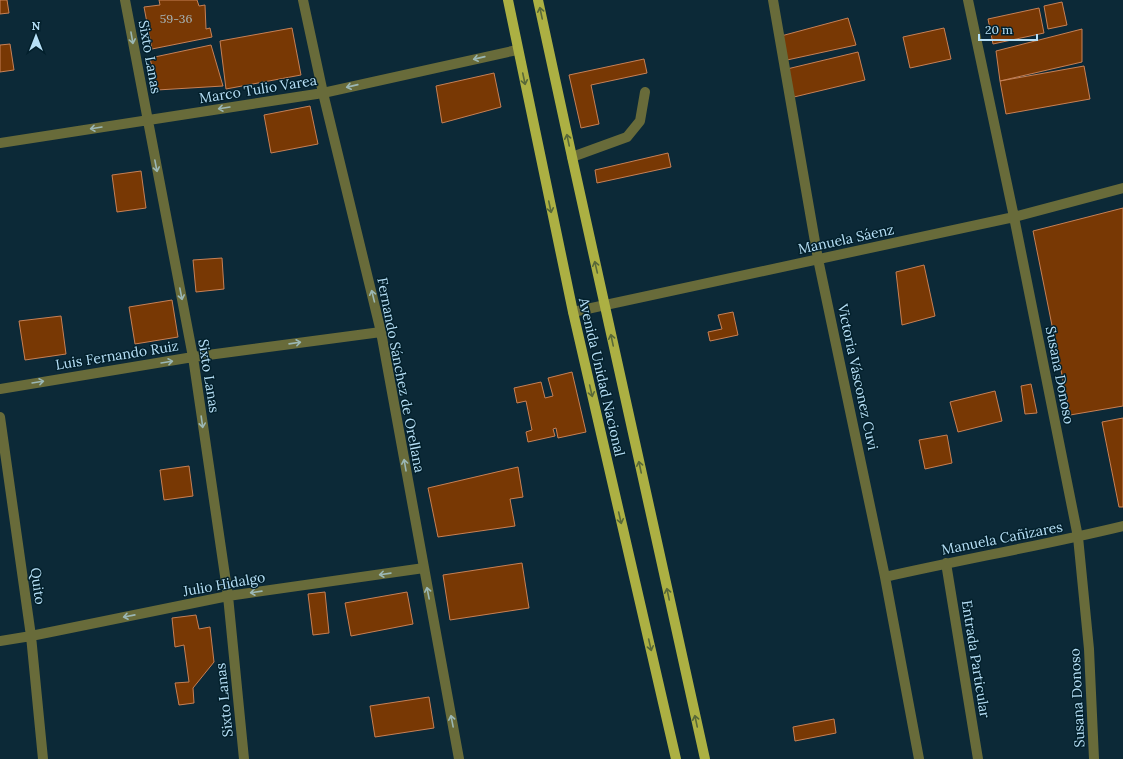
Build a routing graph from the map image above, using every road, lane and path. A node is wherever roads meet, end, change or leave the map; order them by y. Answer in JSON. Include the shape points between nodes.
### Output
{"nodes":[{"id":1,"x":125,"y":0,"type":"edge"},
{"id":2,"x":303,"y":0,"type":"edge"},
{"id":3,"x":508,"y":0,"type":"edge"},
{"id":4,"x":538,"y":0,"type":"edge"},
{"id":5,"x":773,"y":0,"type":"edge"},
{"id":6,"x":968,"y":0,"type":"edge"},
{"id":7,"x":517,"y":50,"type":"junction"},
{"id":8,"x":645,"y":92,"type":"dead end"},
{"id":9,"x":324,"y":93,"type":"junction"},
{"id":10,"x":147,"y":120,"type":"junction"},
{"id":11,"x":0,"y":143,"type":"edge"},
{"id":12,"x":572,"y":157,"type":"junction"},
{"id":13,"x":1123,"y":188,"type":"edge"},
{"id":14,"x":1014,"y":217,"type":"junction"},
{"id":15,"x":818,"y":259,"type":"junction"},
{"id":16,"x":604,"y":306,"type":"junction"},
{"id":17,"x":573,"y":312,"type":"junction"},
{"id":18,"x":381,"y":332,"type":"junction"},
{"id":19,"x":193,"y":357,"type":"junction"},
{"id":20,"x":0,"y":389,"type":"edge"},
{"id":21,"x":0,"y":417,"type":"edge"},
{"id":22,"x":1123,"y":526,"type":"edge"},
{"id":23,"x":1078,"y":537,"type":"junction"},
{"id":24,"x":946,"y":563,"type":"junction"},
{"id":25,"x":424,"y":568,"type":"junction"},
{"id":26,"x":886,"y":577,"type":"junction"},
{"id":27,"x":228,"y":596,"type":"junction"},
{"id":28,"x":31,"y":636,"type":"junction"},
{"id":29,"x":0,"y":641,"type":"edge"},
{"id":30,"x":43,"y":759,"type":"edge"},
{"id":31,"x":244,"y":759,"type":"edge"},
{"id":32,"x":459,"y":759,"type":"edge"},
{"id":33,"x":676,"y":759,"type":"edge"},
{"id":34,"x":704,"y":759,"type":"edge"},
{"id":35,"x":919,"y":759,"type":"edge"},
{"id":36,"x":978,"y":759,"type":"edge"},
{"id":37,"x":1094,"y":759,"type":"edge"}],
"edges":[{"from":1,"to":10,"type":"street","name":"Sixto Lanas","one_way":true},
{"from":2,"to":9,"type":"street","name":"Fernando Sánchez de Orellana"},
{"from":3,"to":7,"type":"main road","name":"Avenida Unidad Nacional"},
{"from":12,"to":4,"type":"main road","name":"Avenida Unidad Nacional","one_way":true},
{"from":5,"to":15,"type":"street","name":"Victoria Vásconez Cuvi"},
{"from":6,"to":14,"type":"street","name":"Susana Donoso"},
{"from":7,"to":9,"type":"street","name":"Marco Tulio Varea","one_way":true},
{"from":7,"to":17,"type":"main road","name":"Avenida Unidad Nacional","one_way":true},
{"from":8,"to":12,"type":"street","via":[[640,121],[627,137]]},
{"from":9,"to":10,"type":"street","name":"Marco Tulio Varea","one_way":true},
{"from":18,"to":9,"type":"street","name":"Fernando Sánchez de Orellana","one_way":true},
{"from":10,"to":11,"type":"street","name":"Marco Tulio Varea","one_way":true},
{"from":10,"to":19,"type":"street","name":"Sixto Lanas","one_way":true},
{"from":16,"to":12,"type":"main road","name":"Avenida Unidad Nacional","one_way":true},
{"from":13,"to":14,"type":"street","name":"Manuela Sáenz"},
{"from":14,"to":15,"type":"street","name":"Manuela Sáenz"},
{"from":14,"to":23,"type":"street","name":"Susana Donoso"},
{"from":15,"to":16,"type":"street","name":"Manuela Sáenz"},
{"from":15,"to":26,"type":"street","name":"Victoria Vásconez Cuvi"},
{"from":16,"to":17,"type":"street","name":"Manuela Sáenz"},
{"from":34,"to":16,"type":"main road","name":"Avenida Unidad Nacional","one_way":true},
{"from":17,"to":33,"type":"main road","name":"Avenida Unidad Nacional","one_way":true},
{"from":19,"to":18,"type":"street","name":"Luis Fernando Ruiz","one_way":true},
{"from":25,"to":18,"type":"street","name":"Fernando Sánchez de Orellana","one_way":true},
{"from":20,"to":19,"type":"street","name":"Luis Fernando Ruiz","one_way":true},
{"from":19,"to":27,"type":"street","name":"Sixto Lanas","one_way":true},
{"from":21,"to":28,"type":"street","name":"Quito"},
{"from":22,"to":23,"type":"street","name":"Manuela Cañizares"},
{"from":23,"to":24,"type":"street","name":"Manuela Cañizares"},
{"from":23,"to":37,"type":"street","name":"Susana Donoso","via":[[1089,648]]},
{"from":24,"to":26,"type":"street","name":"Manuela Cañizares"},
{"from":24,"to":36,"type":"street","name":"Entrada Particular"},
{"from":25,"to":27,"type":"street","name":"Julio Hidalgo","one_way":true},
{"from":32,"to":25,"type":"street","name":"Fernando Sánchez de Orellana","one_way":true},
{"from":26,"to":35,"type":"street","name":"Victoria Vásconez Cuvi"},
{"from":27,"to":28,"type":"street","name":"Julio Hidalgo","one_way":true},
{"from":27,"to":31,"type":"street","name":"Sixto Lanas"},
{"from":28,"to":29,"type":"street","name":"Julio Hidalgo"},
{"from":28,"to":30,"type":"street","name":"Quito"}]}
